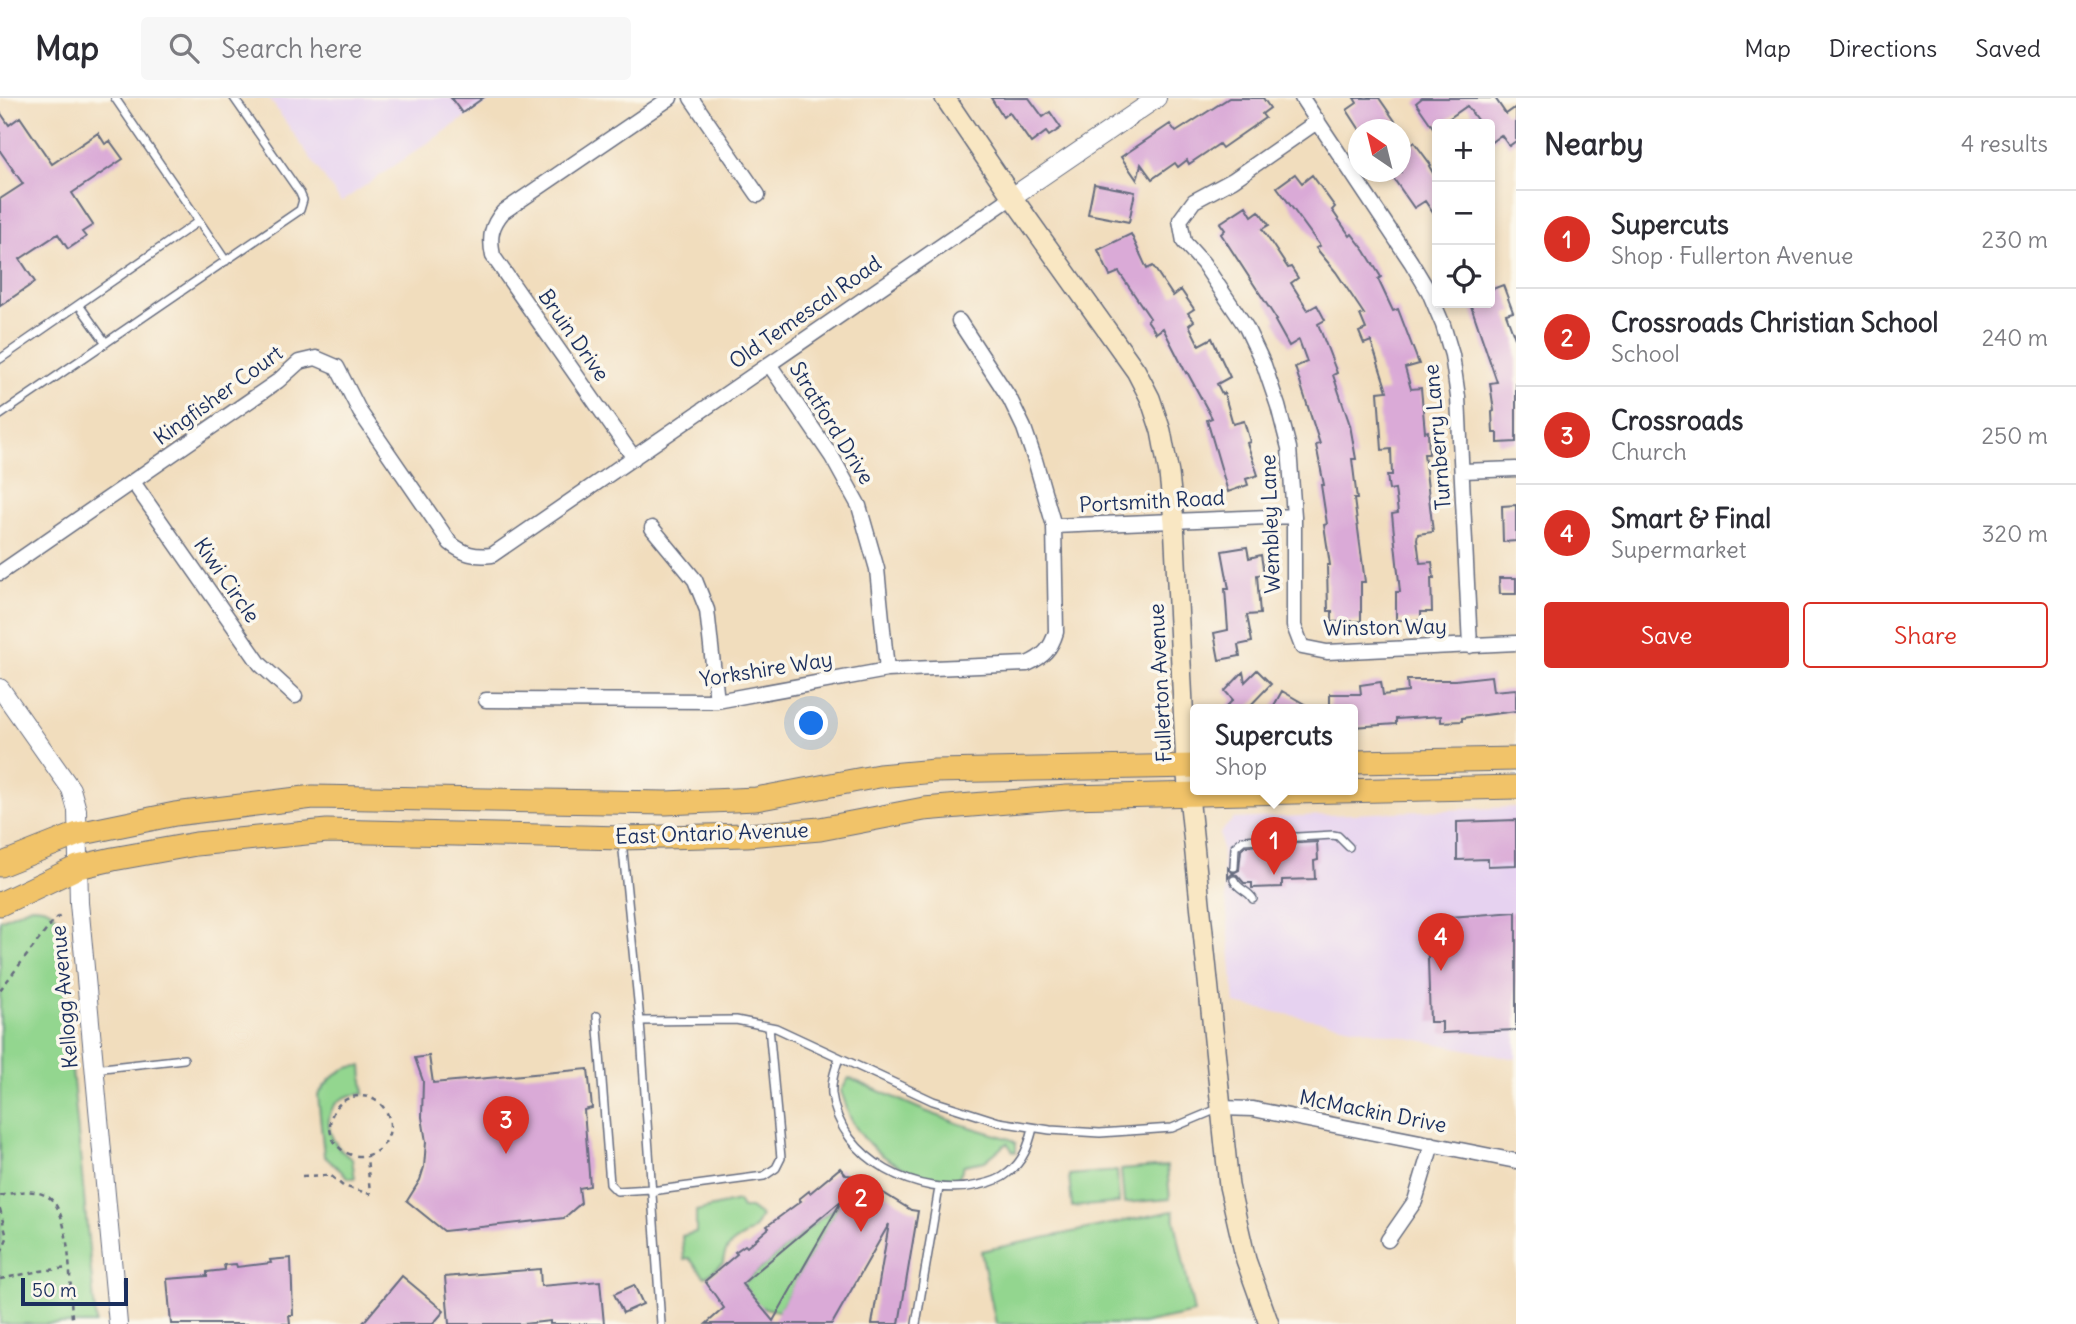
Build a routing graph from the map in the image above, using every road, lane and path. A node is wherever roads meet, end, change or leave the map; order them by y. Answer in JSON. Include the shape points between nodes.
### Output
{"nodes":[{"id":1,"x":115,"y":98,"type":"edge"},
{"id":2,"x":234,"y":98,"type":"edge"},
{"id":3,"x":670,"y":98,"type":"edge"},
{"id":4,"x":691,"y":98,"type":"edge"},
{"id":5,"x":945,"y":98,"type":"edge"},
{"id":6,"x":1157,"y":98,"type":"edge"},
{"id":7,"x":1302,"y":98,"type":"edge"},
{"id":8,"x":1318,"y":121,"type":"junction"},
{"id":9,"x":758,"y":195,"type":"dead end"},
{"id":10,"x":1012,"y":197,"type":"junction"},
{"id":11,"x":199,"y":221,"type":"junction"},
{"id":12,"x":226,"y":261,"type":"junction"},
{"id":13,"x":79,"y":305,"type":"junction"},
{"id":14,"x":959,"y":321,"type":"dead end"},
{"id":15,"x":106,"y":343,"type":"junction"},
{"id":16,"x":0,"y":359,"type":"edge"},
{"id":17,"x":769,"y":364,"type":"junction"},
{"id":18,"x":0,"y":415,"type":"edge"},
{"id":19,"x":634,"y":458,"type":"junction"},
{"id":20,"x":1516,"y":469,"type":"edge"},
{"id":21,"x":1463,"y":471,"type":"junction"},
{"id":22,"x":133,"y":482,"type":"junction"},
{"id":23,"x":1294,"y":516,"type":"junction"},
{"id":24,"x":1174,"y":521,"type":"junction"},
{"id":25,"x":1054,"y":526,"type":"junction"},
{"id":26,"x":652,"y":528,"type":"dead end"},
{"id":27,"x":477,"y":557,"type":"joint"},
{"id":28,"x":0,"y":573,"type":"edge"},
{"id":29,"x":1516,"y":643,"type":"edge"},
{"id":30,"x":1470,"y":646,"type":"junction"},
{"id":31,"x":1302,"y":647,"type":"joint"},
{"id":32,"x":887,"y":670,"type":"junction"},
{"id":33,"x":0,"y":688,"type":"edge"},
{"id":34,"x":295,"y":696,"type":"dead end"},
{"id":35,"x":486,"y":700,"type":"dead end"},
{"id":36,"x":717,"y":701,"type":"junction"},
{"id":37,"x":1190,"y":752,"type":"edge"},
{"id":38,"x":1516,"y":759,"type":"edge"},
{"id":39,"x":1358,"y":762,"type":"edge"},
{"id":40,"x":1190,"y":766,"type":"edge"},
{"id":41,"x":1190,"y":780,"type":"edge"},
{"id":42,"x":1516,"y":787,"type":"edge"},
{"id":43,"x":1358,"y":791,"type":"edge"},
{"id":44,"x":1189,"y":795,"type":"junction"},
{"id":45,"x":78,"y":834,"type":"junction"},
{"id":46,"x":622,"y":845,"type":"junction"},
{"id":47,"x":1349,"y":847,"type":"dead end"},
{"id":48,"x":0,"y":864,"type":"edge"},
{"id":49,"x":78,"y":867,"type":"junction"},
{"id":50,"x":1234,"y":867,"type":"dead end"},
{"id":51,"x":1234,"y":880,"type":"dead end"},
{"id":52,"x":1253,"y":899,"type":"dead end"},
{"id":53,"x":0,"y":904,"type":"edge"},
{"id":54,"x":61,"y":916,"type":"dead end"},
{"id":55,"x":0,"y":990,"type":"edge"},
{"id":56,"x":597,"y":1016,"type":"dead end"},
{"id":57,"x":640,"y":1021,"type":"junction"},
{"id":58,"x":769,"y":1027,"type":"junction"},
{"id":59,"x":839,"y":1058,"type":"junction"},
{"id":60,"x":184,"y":1059,"type":"dead end"},
{"id":61,"x":93,"y":1070,"type":"junction"},
{"id":62,"x":1221,"y":1108,"type":"junction"},
{"id":63,"x":1033,"y":1128,"type":"junction"},
{"id":64,"x":1432,"y":1144,"type":"junction"},
{"id":65,"x":367,"y":1156,"type":"junction"},
{"id":66,"x":1516,"y":1161,"type":"edge"},
{"id":67,"x":302,"y":1177,"type":"dead end"},
{"id":68,"x":939,"y":1188,"type":"junction"},
{"id":69,"x":651,"y":1190,"type":"junction"},
{"id":70,"x":0,"y":1196,"type":"edge"},
{"id":71,"x":0,"y":1209,"type":"edge"},
{"id":72,"x":1388,"y":1240,"type":"dead end"},
{"id":73,"x":0,"y":1255,"type":"edge"},
{"id":74,"x":68,"y":1268,"type":"junction"},
{"id":75,"x":0,"y":1279,"type":"edge"},
{"id":76,"x":70,"y":1324,"type":"edge"},
{"id":77,"x":118,"y":1324,"type":"edge"},
{"id":78,"x":661,"y":1324,"type":"edge"},
{"id":79,"x":916,"y":1324,"type":"edge"},
{"id":80,"x":1269,"y":1324,"type":"edge"}],
"edges":[{"from":1,"to":11,"type":"lane"},
{"from":2,"to":12,"type":"lane","via":[[303,200],[300,210]]},
{"from":3,"to":19,"type":"street","name":"Bruin Drive","via":[[503,212],[490,233],[493,256]]},
{"from":4,"to":9,"type":"street"},
{"from":5,"to":10,"type":"main road","name":"Fullerton Avenue"},
{"from":6,"to":10,"type":"street","name":"Old Temescal Road"},
{"from":7,"to":8,"type":"street","name":"Turnberry Lane"},
{"from":8,"to":21,"type":"street","name":"Turnberry Lane","via":[[1411,262],[1443,325],[1458,397]]},
{"from":8,"to":23,"type":"street","name":"Wembley Lane","via":[[1194,201],[1180,220],[1184,242],[1203,262],[1246,327],[1264,365],[1289,447]]},
{"from":10,"to":17,"type":"street","name":"Old Temescal Road"},
{"from":10,"to":24,"type":"main road","name":"Fullerton Avenue","via":[[1136,371],[1150,398],[1164,449]]},
{"from":11,"to":12,"type":"lane"},
{"from":11,"to":13,"type":"lane"},
{"from":12,"to":15,"type":"lane"},
{"from":13,"to":15,"type":"lane"},
{"from":13,"to":16,"type":"lane"},
{"from":14,"to":25,"type":"street","via":[[1024,428]]},
{"from":15,"to":18,"type":"lane"},
{"from":17,"to":19,"type":"street","name":"Old Temescal Road"},
{"from":17,"to":32,"type":"street","name":"Stratford Drive","via":[[859,506],[877,569]]},
{"from":19,"to":27,"type":"street","name":"Old Temescal Road","via":[[492,555]]},
{"from":20,"to":21,"type":"street"},
{"from":21,"to":30,"type":"street","name":"Turnberry Lane"},
{"from":22,"to":27,"type":"street","name":"Kingfisher Court","via":[[299,362],[316,358],[337,367],[360,412],[450,543]]},
{"from":22,"to":28,"type":"street","name":"Kingfisher Court"},
{"from":22,"to":34,"type":"street","name":"Kiwi Circle","via":[[260,664]]},
{"from":23,"to":24,"type":"street","name":"Portsmith Road"},
{"from":23,"to":31,"type":"street","name":"Wembley Lane","via":[[1294,626]]},
{"from":24,"to":25,"type":"street","name":"Portsmith Road"},
{"from":24,"to":37,"type":"main road","name":"Fullerton Avenue"},
{"from":25,"to":32,"type":"street","name":"Yorkshire Way","via":[[1056,632],[1039,659],[1027,664]]},
{"from":26,"to":36,"type":"street","via":[[695,580],[707,610]]},
{"from":29,"to":30,"type":"street","name":"Winston Way"},
{"from":30,"to":31,"type":"street","name":"Winston Way","via":[[1327,652]]},
{"from":32,"to":36,"type":"street","name":"Yorkshire Way"},
{"from":33,"to":45,"type":"street","name":"Kellogg Avenue","via":[[71,789]]},
{"from":35,"to":36,"type":"street","name":"Yorkshire Way"},
{"from":38,"to":39,"type":"main road"},
{"from":40,"to":45,"type":"main road","name":"East Ontario Avenue","via":[[935,771],[879,776],[755,799],[666,803],[313,797],[175,814]]},
{"from":41,"to":44,"type":"main road","name":"Fullerton Avenue"},
{"from":42,"to":43,"type":"main road","name":"East Ontario Avenue"},
{"from":44,"to":46,"type":"main road","name":"East Ontario Avenue","via":[[1067,797],[924,809],[820,829]]},
{"from":44,"to":62,"type":"main road","name":"Fullerton Avenue"},
{"from":45,"to":48,"type":"main road","name":"East Ontario Avenue"},
{"from":45,"to":49,"type":"street","name":"Kellogg Avenue"},
{"from":46,"to":49,"type":"main road","name":"East Ontario Avenue","via":[[327,831],[197,844]]},
{"from":46,"to":57,"type":"lane"},
{"from":47,"to":50,"type":"lane","via":[[1333,835],[1243,840],[1234,847]]},
{"from":49,"to":53,"type":"main road","name":"East Ontario Avenue"},
{"from":49,"to":61,"type":"street","name":"Kellogg Avenue"},
{"from":51,"to":52,"type":"lane"},
{"from":54,"to":55,"type":"path"},
{"from":56,"to":69,"type":"lane","via":[[610,1184],[617,1191]]},
{"from":57,"to":58,"type":"lane","via":[[736,1020]]},
{"from":57,"to":69,"type":"lane"},
{"from":58,"to":59,"type":"lane"},
{"from":58,"to":69,"type":"lane","via":[[781,1158],[776,1168],[764,1176]]},
{"from":59,"to":63,"type":"lane","via":[[953,1108]]},
{"from":59,"to":68,"type":"lane","via":[[832,1093],[842,1126],[878,1164],[919,1184]]},
{"from":60,"to":61,"type":"lane"},
{"from":61,"to":77,"type":"street","name":"Kellogg Avenue"},
{"from":62,"to":63,"type":"lane","via":[[1171,1128],[1100,1133]]},
{"from":62,"to":64,"type":"street","name":"McMackin Drive","via":[[1253,1109]]},
{"from":62,"to":80,"type":"main road","name":"Fullerton Avenue","via":[[1229,1186],[1246,1260]]},
{"from":63,"to":68,"type":"lane","via":[[1030,1144],[1007,1175],[965,1188]]},
{"from":64,"to":66,"type":"street","name":"McMackin Drive"},
{"from":64,"to":72,"type":"street","via":[[1415,1201]]},
{"from":65,"to":65,"type":"path","via":[[344,1152],[331,1134],[335,1109],[355,1097],[379,1102],[389,1118],[386,1142]]},
{"from":65,"to":67,"type":"path","via":[[370,1195],[343,1186],[330,1175]]},
{"from":68,"to":79,"type":"lane"},
{"from":69,"to":78,"type":"lane"},
{"from":70,"to":74,"type":"path","via":[[32,1192],[59,1206]]},
{"from":71,"to":73,"type":"path","via":[[7,1238]]},
{"from":74,"to":75,"type":"path"},
{"from":74,"to":76,"type":"path"}]}
